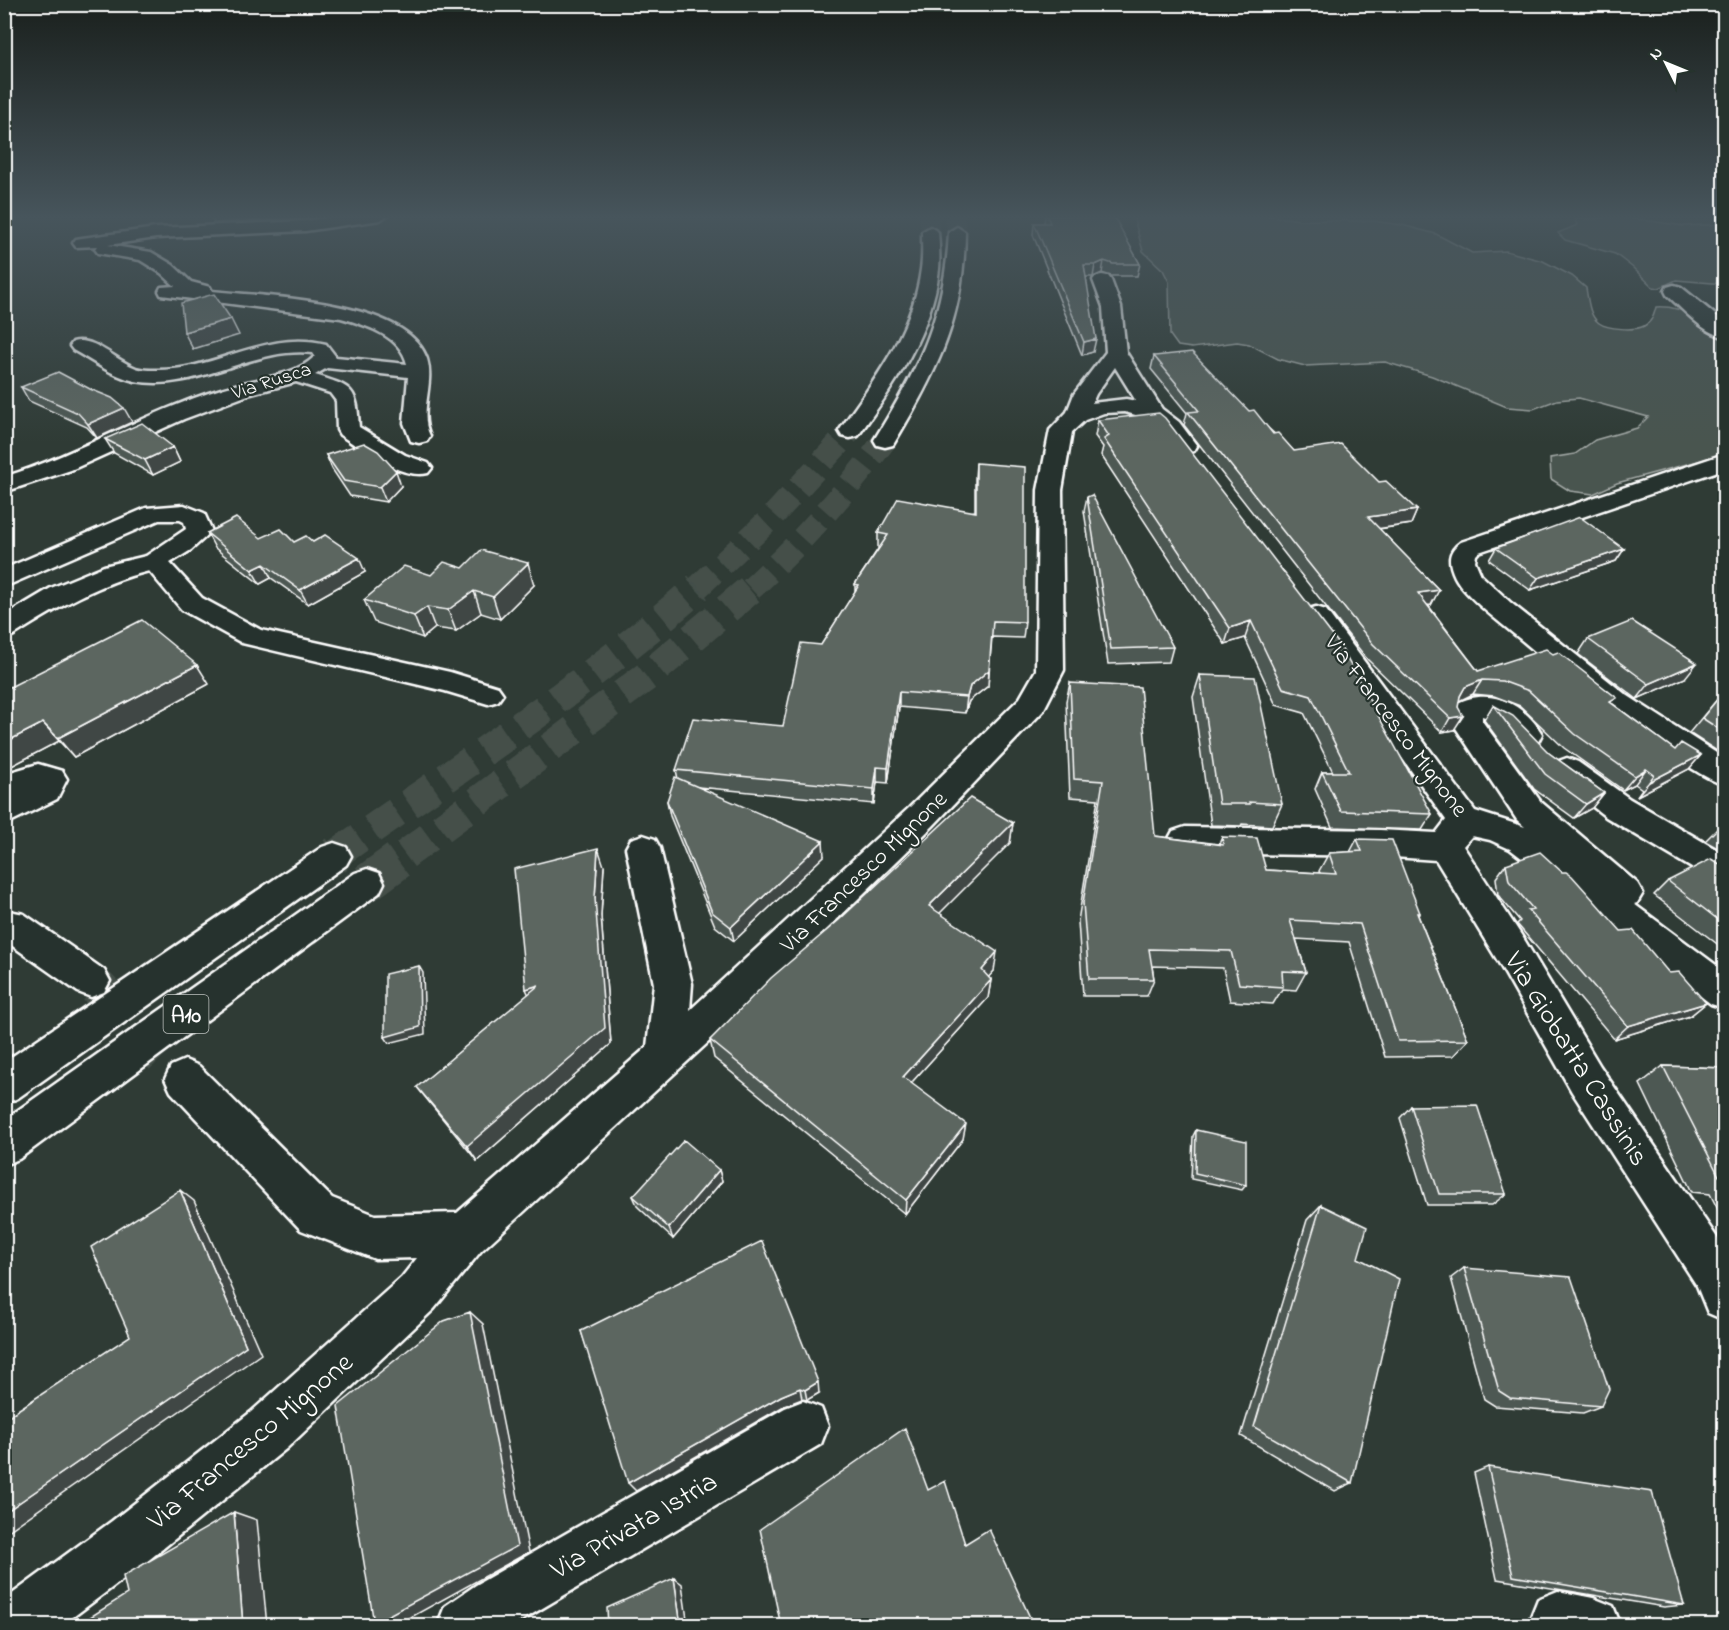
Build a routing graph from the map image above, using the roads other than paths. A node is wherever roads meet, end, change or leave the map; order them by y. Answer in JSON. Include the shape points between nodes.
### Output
{"nodes":[{"id":1,"x":168,"y":291,"type":"dead end"},
{"id":2,"x":204,"y":291,"type":"edge"},
{"id":3,"x":923,"y":291,"type":"edge"},
{"id":4,"x":953,"y":291,"type":"edge"},
{"id":5,"x":1106,"y":291,"type":"edge"},
{"id":6,"x":1674,"y":291,"type":"dead end"},
{"id":7,"x":316,"y":308,"type":"junction"},
{"id":8,"x":1725,"y":331,"type":"edge"},
{"id":9,"x":80,"y":346,"type":"dead end"},
{"id":10,"x":1116,"y":352,"type":"junction"},
{"id":11,"x":323,"y":361,"type":"junction"},
{"id":12,"x":417,"y":371,"type":"junction"},
{"id":13,"x":296,"y":375,"type":"junction"},
{"id":14,"x":1154,"y":413,"type":"junction"},
{"id":15,"x":1077,"y":415,"type":"junction"},
{"id":16,"x":850,"y":431,"type":"tunnel mouth"},
{"id":17,"x":419,"y":436,"type":"dead end"},
{"id":18,"x":885,"y":440,"type":"tunnel mouth"},
{"id":19,"x":1725,"y":461,"type":"edge"},
{"id":20,"x":420,"y":468,"type":"dead end"},
{"id":21,"x":1204,"y":471,"type":"edge"},
{"id":22,"x":4,"y":485,"type":"edge"},
{"id":23,"x":155,"y":561,"type":"junction"},
{"id":24,"x":4,"y":579,"type":"edge"},
{"id":25,"x":1300,"y":595,"type":"edge"},
{"id":26,"x":4,"y":629,"type":"edge"},
{"id":27,"x":488,"y":694,"type":"dead end"},
{"id":28,"x":1725,"y":773,"type":"edge"},
{"id":29,"x":4,"y":786,"type":"edge"},
{"id":30,"x":4,"y":813,"type":"edge"},
{"id":31,"x":1455,"y":835,"type":"junction"},
{"id":32,"x":1185,"y":840,"type":"edge"},
{"id":33,"x":643,"y":848,"type":"dead end"},
{"id":34,"x":334,"y":856,"type":"tunnel mouth"},
{"id":35,"x":1725,"y":870,"type":"edge"},
{"id":36,"x":368,"y":883,"type":"tunnel mouth"},
{"id":37,"x":4,"y":925,"type":"edge"},
{"id":38,"x":1668,"y":950,"type":"junction"},
{"id":39,"x":91,"y":981,"type":"tunnel mouth"},
{"id":40,"x":1725,"y":992,"type":"edge"},
{"id":41,"x":666,"y":1057,"type":"junction"},
{"id":42,"x":185,"y":1079,"type":"tunnel mouth"},
{"id":43,"x":4,"y":1085,"type":"edge"},
{"id":44,"x":4,"y":1145,"type":"edge"},
{"id":45,"x":465,"y":1235,"type":"junction"},
{"id":46,"x":1725,"y":1297,"type":"edge"},
{"id":47,"x":803,"y":1426,"type":"dead end"},
{"id":48,"x":15,"y":1626,"type":"edge"},
{"id":49,"x":465,"y":1626,"type":"edge"}],
"edges":[{"from":1,"to":7,"type":"main road"},
{"from":2,"to":7,"type":"main road","via":[[308,301]]},
{"from":3,"to":16,"type":"main road","via":[[909,339],[883,386]]},
{"from":4,"to":18,"type":"main road","via":[[938,342],[916,389]]},
{"from":5,"to":10,"type":"main road","via":[[1112,307]]},
{"from":6,"to":8,"type":"main road"},
{"from":7,"to":12,"type":"main road","via":[[361,316],[382,326],[415,354]]},
{"from":9,"to":11,"type":"main road","name":"Via Rusca","via":[[139,376],[179,374],[300,345],[319,348],[326,356]]},
{"from":10,"to":14,"type":"main road"},
{"from":10,"to":15,"type":"main road","name":"Via Francesco Mignone","via":[[1085,394]]},
{"from":11,"to":12,"type":"main road"},
{"from":11,"to":13,"type":"main road","name":"Via Rusca"},
{"from":12,"to":17,"type":"main road","via":[[414,425]]},
{"from":13,"to":20,"type":"main road","via":[[337,390],[347,400],[348,430],[398,460]]},
{"from":13,"to":22,"type":"main road","name":"Via Rusca","via":[[220,396],[29,478]]},
{"from":14,"to":15,"type":"main road","via":[[1126,405],[1101,406]]},
{"from":14,"to":21,"type":"main road","via":[[1172,427]]},
{"from":15,"to":41,"type":"main road","name":"Via Francesco Mignone","via":[[1061,430],[1055,455],[1050,489],[1050,670],[1032,704],[921,817]]},
{"from":19,"to":28,"type":"main road","via":[[1462,552],[1469,578],[1501,609],[1614,701]]},
{"from":23,"to":24,"type":"main road","via":[[199,531],[195,518],[184,512],[155,513]]},
{"from":23,"to":26,"type":"main road","via":[[113,572],[61,594]]},
{"from":23,"to":27,"type":"main road","via":[[192,604],[252,637]]},
{"from":25,"to":31,"type":"main road","name":"Via Francesco Mignone","via":[[1357,670]]},
{"from":29,"to":30,"type":"main road","via":[[38,776],[51,779],[46,791]]},
{"from":31,"to":32,"type":"main road","name":"Via Francesco Mignone","via":[[1380,843]]},
{"from":31,"to":38,"type":"main road","name":"Via Francesco Mignone","via":[[1492,826],[1529,843]]},
{"from":31,"to":46,"type":"main road","name":"Via Giobatta Cassinis","via":[[1512,951],[1586,1079],[1714,1272]]},
{"from":33,"to":41,"type":"main road","via":[[674,984]]},
{"from":34,"to":43,"type":"main road","number":"A10"},
{"from":35,"to":38,"type":"main road","via":[[1618,808],[1550,757],[1504,712],[1486,706],[1467,711],[1467,722],[1529,811],[1640,906]]},
{"from":36,"to":44,"type":"main road","number":"A10"},
{"from":37,"to":39,"type":"main road","via":[[11,925]]},
{"from":38,"to":40,"type":"main road","name":"Via Francesco Mignone"},
{"from":41,"to":45,"type":"main road","name":"Via Francesco Mignone"},
{"from":42,"to":45,"type":"main road","via":[[317,1214],[375,1237]]},
{"from":45,"to":48,"type":"main road","name":"Via Francesco Mignone","via":[[418,1293],[269,1430]]},
{"from":47,"to":49,"type":"main road","name":"Via Privata Istria","via":[[495,1604]]}]}
